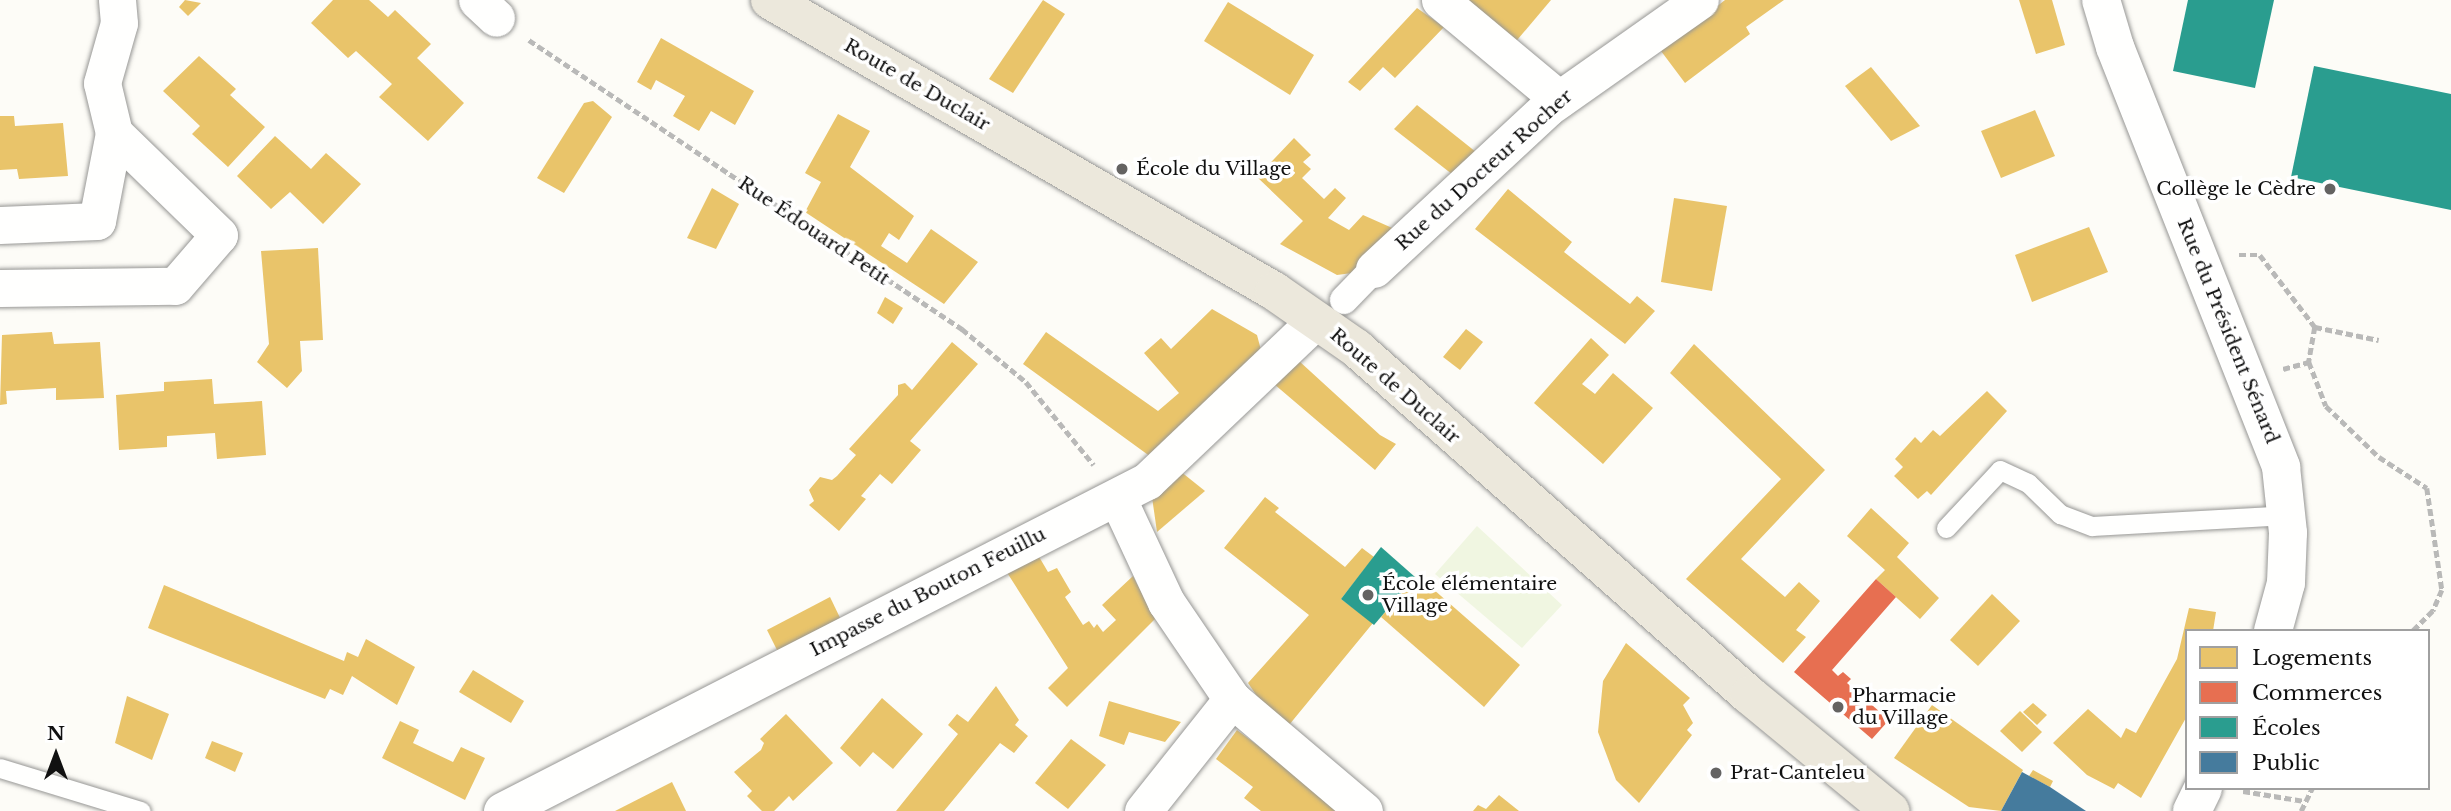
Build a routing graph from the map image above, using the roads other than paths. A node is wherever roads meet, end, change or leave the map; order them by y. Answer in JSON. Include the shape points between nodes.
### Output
{"nodes":[{"id":1,"x":117,"y":0,"type":"edge"},
{"id":2,"x":770,"y":0,"type":"edge"},
{"id":3,"x":1440,"y":0,"type":"edge"},
{"id":4,"x":1700,"y":0,"type":"edge"},
{"id":5,"x":2101,"y":0,"type":"edge"},
{"id":6,"x":1559,"y":99,"type":"junction"},
{"id":7,"x":114,"y":133,"type":"junction"},
{"id":8,"x":0,"y":225,"type":"edge"},
{"id":9,"x":1374,"y":269,"type":"joint"},
{"id":10,"x":0,"y":288,"type":"edge"},
{"id":11,"x":1330,"y":310,"type":"junction"},
{"id":12,"x":1110,"y":500,"type":"junction"},
{"id":13,"x":2287,"y":514,"type":"junction"},
{"id":14,"x":1946,"y":528,"type":"dead end"},
{"id":15,"x":2274,"y":629,"type":"edge"},
{"id":16,"x":1232,"y":699,"type":"junction"},
{"id":17,"x":0,"y":768,"type":"edge"},
{"id":18,"x":2202,"y":790,"type":"edge"},
{"id":19,"x":141,"y":811,"type":"edge"},
{"id":20,"x":502,"y":811,"type":"edge"},
{"id":21,"x":1143,"y":811,"type":"edge"},
{"id":22,"x":1364,"y":811,"type":"edge"},
{"id":23,"x":1890,"y":811,"type":"edge"},
{"id":24,"x":2192,"y":811,"type":"edge"}],
"edges":[{"from":1,"to":7,"type":"street","via":[[119,23],[102,83]]},
{"from":2,"to":11,"type":"main road","name":"Route de Duclair","via":[[1106,193]]},
{"from":3,"to":6,"type":"street"},
{"from":4,"to":6,"type":"street","name":"Rue du Docteur Rocher"},
{"from":5,"to":13,"type":"street","name":"Rue du Président Sénard","via":[[2115,47],[2272,438]]},
{"from":6,"to":9,"type":"street","name":"Rue du Docteur Rocher"},
{"from":7,"to":8,"type":"street","via":[[97,221]]},
{"from":7,"to":10,"type":"street","via":[[219,235],[175,286]]},
{"from":9,"to":11,"type":"street","name":"Rue du Docteur Rocher"},
{"from":11,"to":12,"type":"street","name":"Impasse du Bouton Feuillu","via":[[1147,481]]},
{"from":11,"to":23,"type":"main road","name":"Route de Duclair","via":[[1356,348],[1749,695]]},
{"from":12,"to":16,"type":"street","via":[[1166,602]]},
{"from":12,"to":20,"type":"street","name":"Impasse du Bouton Feuillu"},
{"from":13,"to":14,"type":"lane","via":[[2092,526],[2060,514],[2028,483],[2000,470]]},
{"from":13,"to":15,"type":"street","name":"Rue du Président Sénard","via":[[2286,583]]},
{"from":16,"to":21,"type":"street"},
{"from":16,"to":22,"type":"street"},
{"from":17,"to":19,"type":"lane"},
{"from":18,"to":24,"type":"street"}]}
